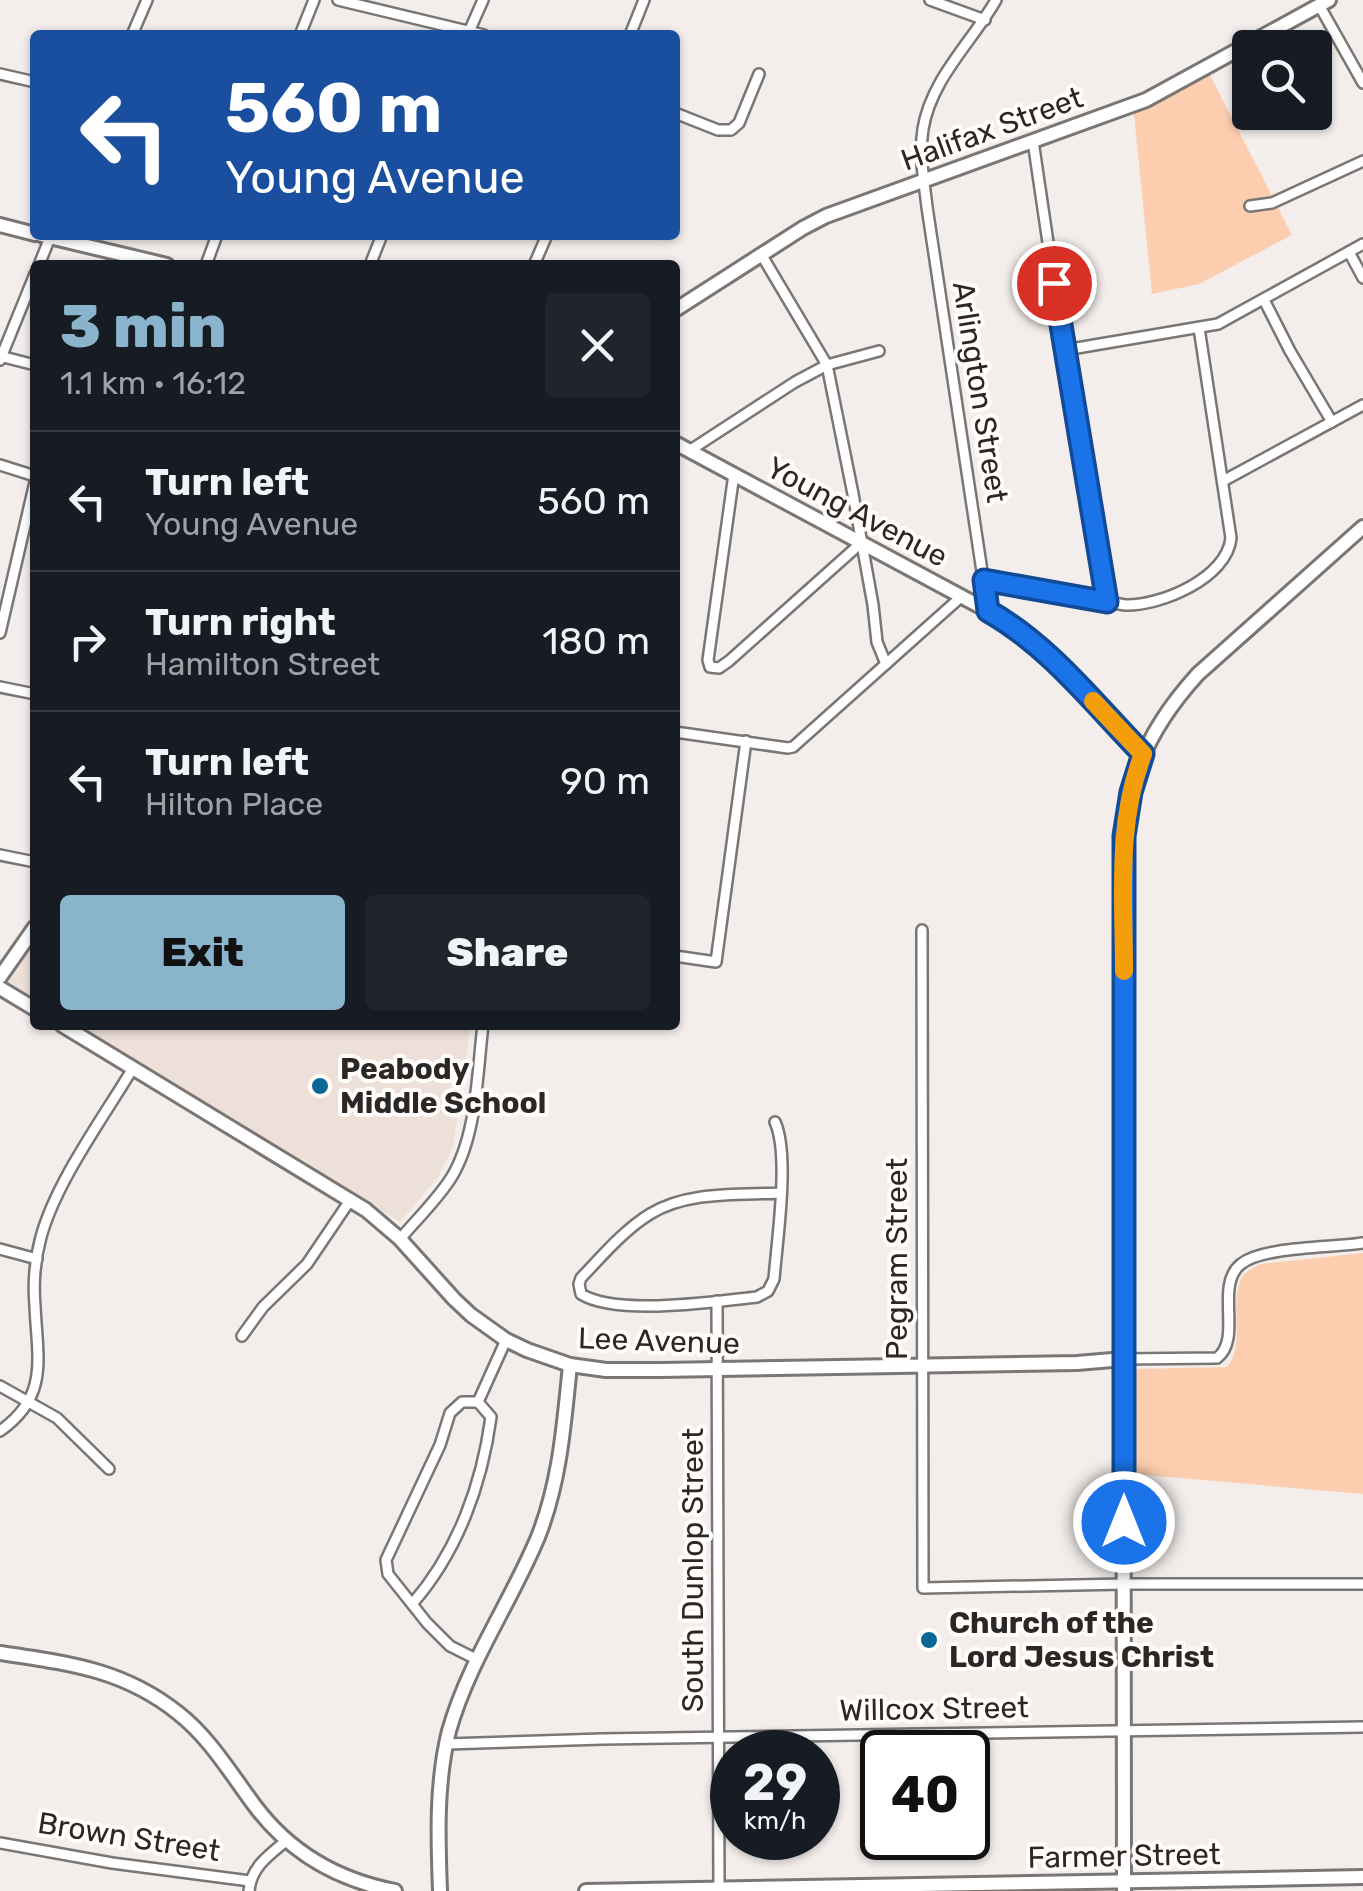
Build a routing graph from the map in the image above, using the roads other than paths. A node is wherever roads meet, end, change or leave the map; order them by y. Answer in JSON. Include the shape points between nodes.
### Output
{"nodes":[{"id":1,"x":147,"y":0,"type":"edge"},
{"id":2,"x":314,"y":0,"type":"edge"},
{"id":3,"x":338,"y":0,"type":"edge"},
{"id":4,"x":483,"y":0,"type":"edge"},
{"id":5,"x":644,"y":0,"type":"edge"},
{"id":6,"x":930,"y":0,"type":"edge"},
{"id":7,"x":996,"y":0,"type":"edge"},
{"id":8,"x":1324,"y":3,"type":"edge"},
{"id":9,"x":985,"y":20,"type":"junction"},
{"id":10,"x":134,"y":30,"type":"edge"},
{"id":11,"x":302,"y":30,"type":"edge"},
{"id":12,"x":456,"y":30,"type":"edge"},
{"id":13,"x":469,"y":30,"type":"edge"},
{"id":14,"x":632,"y":30,"type":"edge"},
{"id":15,"x":0,"y":74,"type":"edge"},
{"id":16,"x":759,"y":74,"type":"dead end"},
{"id":17,"x":30,"y":81,"type":"edge"},
{"id":18,"x":1363,"y":83,"type":"edge"},
{"id":19,"x":680,"y":115,"type":"edge"},
{"id":20,"x":1033,"y":141,"type":"junction"},
{"id":21,"x":1363,"y":160,"type":"edge"},
{"id":22,"x":924,"y":180,"type":"junction"},
{"id":23,"x":1250,"y":206,"type":"dead end"},
{"id":24,"x":0,"y":225,"type":"edge"},
{"id":25,"x":30,"y":232,"type":"edge"},
{"id":26,"x":64,"y":240,"type":"edge"},
{"id":27,"x":1363,"y":244,"type":"edge"},
{"id":28,"x":1349,"y":252,"type":"junction"},
{"id":29,"x":762,"y":254,"type":"junction"},
{"id":30,"x":146,"y":260,"type":"edge"},
{"id":31,"x":1363,"y":278,"type":"edge"},
{"id":32,"x":30,"y":286,"type":"edge"},
{"id":33,"x":1264,"y":300,"type":"junction"},
{"id":34,"x":680,"y":307,"type":"edge"},
{"id":35,"x":1199,"y":328,"type":"junction"},
{"id":36,"x":1065,"y":350,"type":"junction"},
{"id":37,"x":879,"y":351,"type":"dead end"},
{"id":38,"x":0,"y":357,"type":"edge"},
{"id":39,"x":30,"y":363,"type":"edge"},
{"id":40,"x":827,"y":366,"type":"junction"},
{"id":41,"x":1363,"y":405,"type":"edge"},
{"id":42,"x":1332,"y":422,"type":"junction"},
{"id":43,"x":680,"y":446,"type":"edge"},
{"id":44,"x":690,"y":451,"type":"junction"},
{"id":45,"x":0,"y":465,"type":"edge"},
{"id":46,"x":734,"y":474,"type":"junction"},
{"id":47,"x":30,"y":477,"type":"edge"},
{"id":48,"x":1223,"y":481,"type":"junction"},
{"id":49,"x":30,"y":501,"type":"edge"},
{"id":50,"x":1363,"y":527,"type":"edge"},
{"id":51,"x":861,"y":543,"type":"junction"},
{"id":52,"x":984,"y":580,"type":"junction"},
{"id":53,"x":962,"y":596,"type":"junction"},
{"id":54,"x":1107,"y":602,"type":"junction"},
{"id":55,"x":988,"y":611,"type":"junction"},
{"id":56,"x":0,"y":633,"type":"edge"},
{"id":57,"x":886,"y":664,"type":"junction"},
{"id":58,"x":0,"y":687,"type":"edge"},
{"id":59,"x":30,"y":693,"type":"edge"},
{"id":60,"x":680,"y":733,"type":"edge"},
{"id":61,"x":746,"y":741,"type":"junction"},
{"id":62,"x":1143,"y":754,"type":"junction"},
{"id":63,"x":0,"y":855,"type":"edge"},
{"id":64,"x":30,"y":861,"type":"edge"},
{"id":65,"x":922,"y":930,"type":"dead end"},
{"id":66,"x":30,"y":933,"type":"edge"},
{"id":67,"x":680,"y":957,"type":"edge"},
{"id":68,"x":0,"y":977,"type":"edge"},
{"id":69,"x":0,"y":988,"type":"edge"},
{"id":70,"x":30,"y":1006,"type":"edge"},
{"id":71,"x":70,"y":1030,"type":"edge"},
{"id":72,"x":482,"y":1030,"type":"edge"},
{"id":73,"x":133,"y":1068,"type":"junction"},
{"id":74,"x":775,"y":1122,"type":"dead end"},
{"id":75,"x":780,"y":1193,"type":"junction"},
{"id":76,"x":351,"y":1200,"type":"junction"},
{"id":77,"x":400,"y":1238,"type":"junction"},
{"id":78,"x":1363,"y":1242,"type":"edge"},
{"id":79,"x":0,"y":1249,"type":"edge"},
{"id":80,"x":36,"y":1259,"type":"junction"},
{"id":81,"x":717,"y":1301,"type":"junction"},
{"id":82,"x":242,"y":1336,"type":"dead end"},
{"id":83,"x":506,"y":1340,"type":"junction"},
{"id":84,"x":1124,"y":1359,"type":"junction"},
{"id":85,"x":570,"y":1365,"type":"junction"},
{"id":86,"x":922,"y":1365,"type":"junction"},
{"id":87,"x":716,"y":1369,"type":"junction"},
{"id":88,"x":0,"y":1386,"type":"edge"},
{"id":89,"x":28,"y":1401,"type":"junction"},
{"id":90,"x":478,"y":1402,"type":"junction"},
{"id":91,"x":0,"y":1431,"type":"edge"},
{"id":92,"x":108,"y":1469,"type":"dead end"},
{"id":93,"x":1124,"y":1584,"type":"junction"},
{"id":94,"x":1363,"y":1584,"type":"edge"},
{"id":95,"x":413,"y":1603,"type":"junction"},
{"id":96,"x":0,"y":1653,"type":"edge"},
{"id":97,"x":478,"y":1660,"type":"junction"},
{"id":98,"x":1363,"y":1726,"type":"edge"},
{"id":99,"x":718,"y":1730,"type":"edge"},
{"id":100,"x":1124,"y":1730,"type":"junction"},
{"id":101,"x":840,"y":1735,"type":"edge"},
{"id":102,"x":710,"y":1737,"type":"edge"},
{"id":103,"x":446,"y":1744,"type":"junction"},
{"id":104,"x":286,"y":1841,"type":"junction"},
{"id":105,"x":0,"y":1843,"type":"edge"},
{"id":106,"x":718,"y":1860,"type":"edge"},
{"id":107,"x":1363,"y":1877,"type":"edge"},
{"id":108,"x":249,"y":1886,"type":"edge"},
{"id":109,"x":1124,"y":1886,"type":"edge"},
{"id":110,"x":376,"y":1889,"type":"edge"},
{"id":111,"x":718,"y":1890,"type":"edge"},
{"id":112,"x":395,"y":1891,"type":"edge"},
{"id":113,"x":440,"y":1891,"type":"edge"},
{"id":114,"x":586,"y":1891,"type":"edge"}],
"edges":[{"from":1,"to":10,"type":"street"},
{"from":2,"to":11,"type":"street"},
{"from":3,"to":12,"type":"street"},
{"from":4,"to":13,"type":"street"},
{"from":5,"to":14,"type":"street"},
{"from":6,"to":9,"type":"street"},
{"from":7,"to":9,"type":"street","name":"Arlington Street"},
{"from":8,"to":18,"type":"street"},
{"from":8,"to":20,"type":"street","name":"Halifax Street","via":[[1168,90]]},
{"from":9,"to":22,"type":"street","name":"Arlington Street","via":[[932,99],[922,130]]},
{"from":15,"to":17,"type":"street"},
{"from":16,"to":19,"type":"street","via":[[731,130]]},
{"from":20,"to":22,"type":"street","name":"Halifax Street"},
{"from":20,"to":36,"type":"street"},
{"from":21,"to":23,"type":"street","via":[[1272,204]]},
{"from":22,"to":29,"type":"street","name":"Halifax Street","via":[[826,216]]},
{"from":22,"to":52,"type":"street","name":"Arlington Street"},
{"from":24,"to":25,"type":"street"},
{"from":26,"to":30,"type":"street"},
{"from":27,"to":28,"type":"street"},
{"from":28,"to":31,"type":"street"},
{"from":28,"to":33,"type":"street"},
{"from":29,"to":34,"type":"street","name":"Halifax Street"},
{"from":29,"to":40,"type":"street"},
{"from":32,"to":38,"type":"street"},
{"from":33,"to":35,"type":"street"},
{"from":33,"to":42,"type":"street"},
{"from":35,"to":36,"type":"street"},
{"from":35,"to":48,"type":"street"},
{"from":36,"to":54,"type":"street"},
{"from":37,"to":40,"type":"street"},
{"from":38,"to":39,"type":"street"},
{"from":40,"to":44,"type":"street"},
{"from":40,"to":51,"type":"street"},
{"from":41,"to":42,"type":"street"},
{"from":42,"to":48,"type":"street"},
{"from":43,"to":44,"type":"street","name":"Young Avenue"},
{"from":44,"to":46,"type":"street","name":"Young Avenue"},
{"from":45,"to":47,"type":"street"},
{"from":46,"to":51,"type":"street","name":"Young Avenue"},
{"from":46,"to":51,"type":"street","via":[[710,637],[708,663],[714,669]]},
{"from":48,"to":54,"type":"street","via":[[1231,538],[1216,568],[1162,600],[1138,606]]},
{"from":49,"to":56,"type":"street"},
{"from":50,"to":62,"type":"street","via":[[1198,674],[1164,714]]},
{"from":51,"to":53,"type":"street","name":"Young Avenue"},
{"from":51,"to":57,"type":"street"},
{"from":52,"to":54,"type":"street"},
{"from":52,"to":55,"type":"street","name":"Arlington Street"},
{"from":53,"to":55,"type":"street","name":"Young Avenue"},
{"from":53,"to":57,"type":"street"},
{"from":55,"to":62,"type":"street","name":"Young Avenue","via":[[1042,650]]},
{"from":57,"to":61,"type":"street","via":[[793,747]]},
{"from":58,"to":59,"type":"street"},
{"from":60,"to":61,"type":"street"},
{"from":61,"to":67,"type":"street","via":[[716,962]]},
{"from":62,"to":84,"type":"street","via":[[1124,836]]},
{"from":63,"to":64,"type":"street"},
{"from":65,"to":86,"type":"street","name":"Pegram Street"},
{"from":66,"to":68,"type":"street"},
{"from":69,"to":70,"type":"street"},
{"from":71,"to":73,"type":"street","name":"Lee Avenue"},
{"from":72,"to":77,"type":"street","via":[[461,1159]]},
{"from":73,"to":76,"type":"street","name":"Lee Avenue"},
{"from":73,"to":80,"type":"street","via":[[56,1197]]},
{"from":74,"to":75,"type":"street","via":[[782,1142]]},
{"from":75,"to":81,"type":"street","via":[[772,1286],[757,1297]]},
{"from":75,"to":81,"type":"street","via":[[673,1203],[634,1225],[578,1284],[594,1300],[636,1306]]},
{"from":76,"to":77,"type":"street","name":"Lee Avenue"},
{"from":76,"to":82,"type":"street"},
{"from":77,"to":83,"type":"street","name":"Lee Avenue","via":[[454,1299]]},
{"from":78,"to":84,"type":"street","via":[[1260,1255],[1241,1264],[1230,1284],[1227,1343],[1217,1358]]},
{"from":79,"to":80,"type":"street"},
{"from":80,"to":89,"type":"street","via":[[40,1362]]},
{"from":81,"to":87,"type":"street","name":"South Dunlop Street"},
{"from":83,"to":85,"type":"street","name":"Lee Avenue"},
{"from":83,"to":90,"type":"street"},
{"from":84,"to":86,"type":"street","name":"Lee Avenue"},
{"from":84,"to":93,"type":"street"},
{"from":85,"to":87,"type":"street","name":"Lee Avenue"},
{"from":85,"to":97,"type":"street","via":[[562,1448],[547,1510]]},
{"from":86,"to":87,"type":"street","name":"Lee Avenue"},
{"from":86,"to":93,"type":"street","name":"Pegram Street","via":[[923,1588]]},
{"from":87,"to":99,"type":"street","name":"South Dunlop Street"},
{"from":88,"to":89,"type":"street"},
{"from":89,"to":91,"type":"street"},
{"from":89,"to":92,"type":"street","via":[[57,1418]]},
{"from":90,"to":95,"type":"street","via":[[491,1417],[475,1492],[448,1554]]},
{"from":90,"to":95,"type":"street","via":[[462,1402],[450,1412],[386,1560],[388,1574]]},
{"from":93,"to":94,"type":"street"},
{"from":93,"to":100,"type":"street"},
{"from":95,"to":97,"type":"street","via":[[450,1646]]},
{"from":96,"to":104,"type":"street","via":[[96,1670],[161,1700],[208,1742]]},
{"from":97,"to":103,"type":"street"},
{"from":98,"to":100,"type":"street","name":"Willcox Street"},
{"from":100,"to":101,"type":"street","name":"Willcox Street"},
{"from":100,"to":109,"type":"street"},
{"from":102,"to":103,"type":"street","name":"Willcox Street"},
{"from":103,"to":113,"type":"street","via":[[438,1815]]},
{"from":104,"to":108,"type":"street"},
{"from":104,"to":110,"type":"street"},
{"from":105,"to":108,"type":"street","name":"Brown Street"},
{"from":106,"to":111,"type":"street","name":"South Dunlop Street"},
{"from":107,"to":109,"type":"street","name":"Farmer Street"},
{"from":109,"to":111,"type":"street","name":"Farmer Street"},
{"from":110,"to":112,"type":"street"},
{"from":111,"to":114,"type":"street","name":"Farmer Street"}]}
